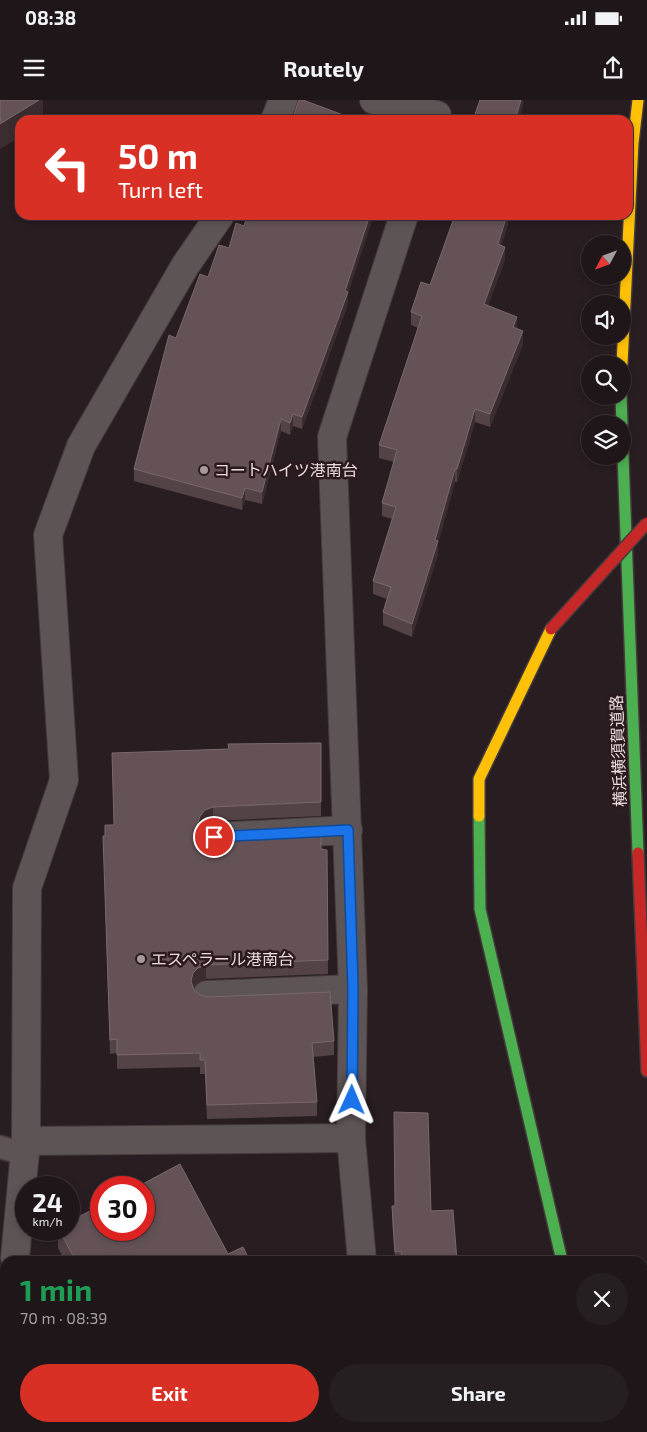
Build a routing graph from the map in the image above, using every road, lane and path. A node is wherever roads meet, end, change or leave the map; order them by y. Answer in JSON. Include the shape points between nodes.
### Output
{"nodes":[{"id":1,"x":282,"y":100,"type":"edge"},
{"id":2,"x":374,"y":100,"type":"edge"},
{"id":3,"x":638,"y":100,"type":"edge"},
{"id":4,"x":438,"y":112,"type":"edge"},
{"id":5,"x":277,"y":115,"type":"edge"},
{"id":6,"x":633,"y":143,"type":"edge"},
{"id":7,"x":217,"y":220,"type":"edge"},
{"id":8,"x":402,"y":220,"type":"edge"},
{"id":9,"x":629,"y":220,"type":"edge"},
{"id":10,"x":622,"y":355,"type":"edge"},
{"id":11,"x":623,"y":465,"type":"edge"},
{"id":12,"x":647,"y":523,"type":"edge"},
{"id":13,"x":348,"y":830,"type":"junction"},
{"id":14,"x":214,"y":837,"type":"edge"},
{"id":15,"x":353,"y":989,"type":"junction"},
{"id":16,"x":207,"y":995,"type":"edge"},
{"id":17,"x":647,"y":1071,"type":"edge"},
{"id":18,"x":351,"y":1138,"type":"junction"},
{"id":19,"x":17,"y":1147,"type":"edge"},
{"id":20,"x":15,"y":1256,"type":"edge"},
{"id":21,"x":362,"y":1256,"type":"edge"},
{"id":22,"x":561,"y":1256,"type":"edge"}],
"edges":[{"from":1,"to":5,"type":"street"},
{"from":2,"to":4,"type":"street"},
{"from":3,"to":6,"type":"highway"},
{"from":7,"to":19,"type":"street","via":[[185,266],[81,446],[48,536],[64,780],[27,888]]},
{"from":8,"to":13,"type":"street","via":[[332,437]]},
{"from":9,"to":10,"type":"highway"},
{"from":11,"to":17,"type":"highway","name":"横浜横須賀道路"},
{"from":12,"to":22,"type":"highway","bridge":true,"via":[[551,629],[480,779],[480,908]]},
{"from":13,"to":14,"type":"street"},
{"from":13,"to":15,"type":"street"},
{"from":15,"to":16,"type":"street"},
{"from":15,"to":18,"type":"street"},
{"from":18,"to":19,"type":"street"},
{"from":18,"to":21,"type":"street"},
{"from":19,"to":20,"type":"street"}]}
